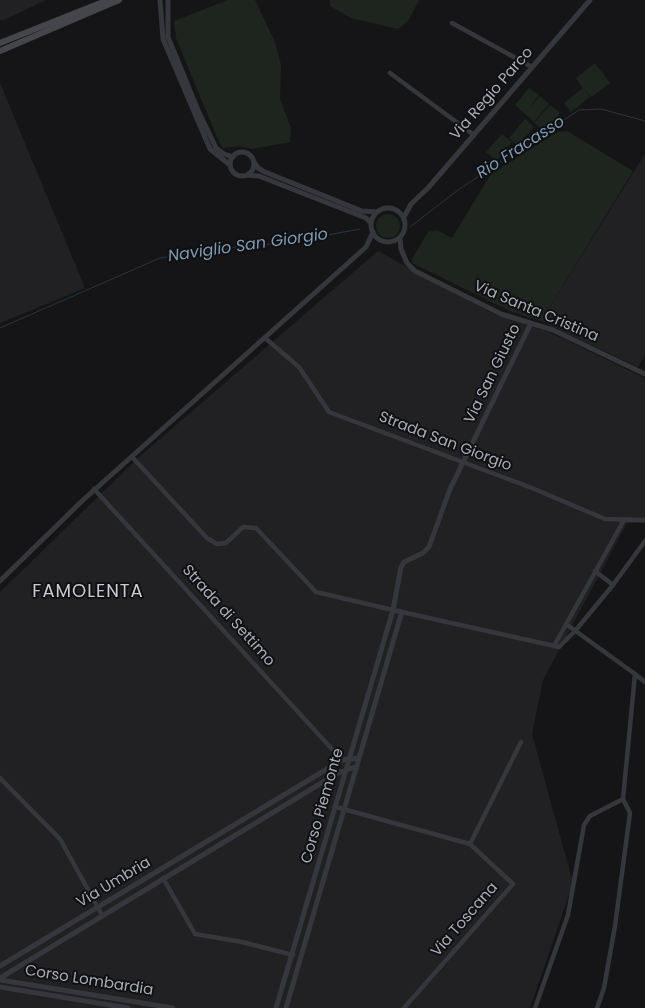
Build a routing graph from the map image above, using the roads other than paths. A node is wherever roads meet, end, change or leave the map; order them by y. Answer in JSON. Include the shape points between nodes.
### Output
{"nodes":[{"id":1,"x":108,"y":0,"type":"edge"},
{"id":2,"x":119,"y":0,"type":"edge"},
{"id":3,"x":160,"y":0,"type":"edge"},
{"id":4,"x":168,"y":0,"type":"edge"},
{"id":5,"x":590,"y":0,"type":"edge"},
{"id":6,"x":452,"y":23,"type":"dead end"},
{"id":7,"x":0,"y":43,"type":"edge"},
{"id":8,"x":0,"y":51,"type":"edge"},
{"id":9,"x":532,"y":67,"type":"junction"},
{"id":10,"x":390,"y":73,"type":"dead end"},
{"id":11,"x":474,"y":135,"type":"junction"},
{"id":12,"x":233,"y":156,"type":"junction"},
{"id":13,"x":254,"y":162,"type":"junction"},
{"id":14,"x":230,"y":166,"type":"junction"},
{"id":15,"x":247,"y":175,"type":"junction"},
{"id":16,"x":412,"y":204,"type":"junction"},
{"id":17,"x":398,"y":210,"type":"junction"},
{"id":18,"x":377,"y":212,"type":"junction"},
{"id":19,"x":404,"y":217,"type":"junction"},
{"id":20,"x":371,"y":223,"type":"junction"},
{"id":21,"x":372,"y":232,"type":"junction"},
{"id":22,"x":400,"y":238,"type":"junction"},
{"id":23,"x":380,"y":240,"type":"junction"},
{"id":24,"x":388,"y":242,"type":"junction"},
{"id":25,"x":369,"y":244,"type":"junction"},
{"id":26,"x":400,"y":249,"type":"junction"},
{"id":27,"x":532,"y":323,"type":"junction"},
{"id":28,"x":265,"y":338,"type":"junction"},
{"id":29,"x":644,"y":372,"type":"edge"},
{"id":30,"x":132,"y":457,"type":"junction"},
{"id":31,"x":464,"y":462,"type":"junction"},
{"id":32,"x":94,"y":489,"type":"junction"},
{"id":33,"x":624,"y":520,"type":"junction"},
{"id":34,"x":645,"y":520,"type":"edge"},
{"id":35,"x":645,"y":542,"type":"edge"},
{"id":36,"x":595,"y":571,"type":"junction"},
{"id":37,"x":0,"y":581,"type":"edge"},
{"id":38,"x":613,"y":585,"type":"junction"},
{"id":39,"x":393,"y":610,"type":"junction"},
{"id":40,"x":402,"y":612,"type":"junction"},
{"id":41,"x":566,"y":624,"type":"junction"},
{"id":42,"x":575,"y":631,"type":"junction"},
{"id":43,"x":554,"y":646,"type":"junction"},
{"id":44,"x":379,"y":657,"type":"junction"},
{"id":45,"x":388,"y":659,"type":"junction"},
{"id":46,"x":635,"y":674,"type":"junction"},
{"id":47,"x":645,"y":682,"type":"edge"},
{"id":48,"x":521,"y":742,"type":"dead end"},
{"id":49,"x":349,"y":758,"type":"junction"},
{"id":50,"x":359,"y":758,"type":"junction"},
{"id":51,"x":342,"y":760,"type":"junction"},
{"id":52,"x":357,"y":766,"type":"junction"},
{"id":53,"x":346,"y":769,"type":"junction"},
{"id":54,"x":0,"y":778,"type":"edge"},
{"id":55,"x":294,"y":790,"type":"junction"},
{"id":56,"x":299,"y":796,"type":"junction"},
{"id":57,"x":623,"y":799,"type":"junction"},
{"id":58,"x":336,"y":807,"type":"junction"},
{"id":59,"x":345,"y":809,"type":"junction"},
{"id":60,"x":233,"y":827,"type":"junction"},
{"id":61,"x":237,"y":834,"type":"junction"},
{"id":62,"x":470,"y":844,"type":"junction"},
{"id":63,"x":194,"y":850,"type":"junction"},
{"id":64,"x":198,"y":858,"type":"junction"},
{"id":65,"x":163,"y":878,"type":"junction"},
{"id":66,"x":98,"y":907,"type":"junction"},
{"id":67,"x":102,"y":915,"type":"junction"},
{"id":68,"x":304,"y":915,"type":"junction"},
{"id":69,"x":314,"y":917,"type":"junction"},
{"id":70,"x":48,"y":937,"type":"junction"},
{"id":71,"x":54,"y":944,"type":"junction"},
{"id":72,"x":296,"y":944,"type":"junction"},
{"id":73,"x":305,"y":946,"type":"junction"},
{"id":74,"x":293,"y":956,"type":"junction"},
{"id":75,"x":0,"y":966,"type":"edge"},
{"id":76,"x":0,"y":979,"type":"edge"},
{"id":77,"x":0,"y":987,"type":"edge"},
{"id":78,"x":42,"y":987,"type":"junction"},
{"id":79,"x":41,"y":994,"type":"junction"},
{"id":80,"x":163,"y":1007,"type":"edge"},
{"id":81,"x":128,"y":1008,"type":"edge"},
{"id":82,"x":173,"y":1008,"type":"edge"},
{"id":83,"x":276,"y":1008,"type":"edge"},
{"id":84,"x":286,"y":1008,"type":"edge"},
{"id":85,"x":404,"y":1008,"type":"edge"},
{"id":86,"x":535,"y":1008,"type":"edge"},
{"id":87,"x":597,"y":1008,"type":"edge"}],
"edges":[{"from":1,"to":7,"type":"main road"},
{"from":2,"to":8,"type":"main road"},
{"from":3,"to":14,"type":"street","via":[[163,39],[210,149]]},
{"from":4,"to":12,"type":"street","via":[[168,36],[183,74],[216,148]]},
{"from":5,"to":9,"type":"street","name":"Via Regio Parco"},
{"from":6,"to":9,"type":"street"},
{"from":9,"to":11,"type":"street","name":"Via Regio Parco"},
{"from":10,"to":11,"type":"street"},
{"from":11,"to":16,"type":"street","name":"Via Regio Parco"},
{"from":12,"to":13,"type":"street","via":[[244,152]]},
{"from":12,"to":14,"type":"street"},
{"from":13,"to":15,"type":"street","via":[[253,170]]},
{"from":13,"to":18,"type":"street","via":[[264,172],[362,211]]},
{"from":14,"to":15,"type":"street","via":[[235,174]]},
{"from":15,"to":20,"type":"street","via":[[259,176],[366,218]]},
{"from":16,"to":17,"type":"street","name":"Via Regio Parco"},
{"from":16,"to":19,"type":"street","name":"Via Regio Parco"},
{"from":17,"to":18,"type":"street","via":[[387,208]]},
{"from":17,"to":19,"type":"street"},
{"from":18,"to":20,"type":"street"},
{"from":19,"to":22,"type":"street","via":[[406,228]]},
{"from":20,"to":21,"type":"street"},
{"from":21,"to":23,"type":"street"},
{"from":21,"to":25,"type":"street"},
{"from":22,"to":24,"type":"street"},
{"from":22,"to":26,"type":"street"},
{"from":23,"to":24,"type":"street"},
{"from":23,"to":25,"type":"street"},
{"from":24,"to":26,"type":"street","name":"Via Santa Cristina"},
{"from":25,"to":28,"type":"street"},
{"from":26,"to":27,"type":"street","name":"Via Santa Cristina","via":[[407,263],[416,271],[502,314]]},
{"from":27,"to":29,"type":"street","name":"Via Santa Cristina"},
{"from":27,"to":31,"type":"street","name":"Via San Giusto"},
{"from":28,"to":30,"type":"street"},
{"from":28,"to":31,"type":"street","name":"Strada San Giorgio","via":[[299,367],[329,412]]},
{"from":30,"to":32,"type":"street"},
{"from":30,"to":39,"type":"street","via":[[207,538],[217,544],[226,543],[244,527],[256,528],[316,592]]},
{"from":31,"to":33,"type":"street","name":"Strada San Giorgio","via":[[605,519]]},
{"from":31,"to":39,"type":"street","name":"Via San Giusto","via":[[450,489],[428,549],[401,567]]},
{"from":32,"to":37,"type":"street"},
{"from":32,"to":51,"type":"street","name":"Strada di Settimo"},
{"from":33,"to":34,"type":"street","name":"Strada San Giorgio"},
{"from":33,"to":36,"type":"street"},
{"from":35,"to":38,"type":"street"},
{"from":36,"to":38,"type":"street"},
{"from":36,"to":41,"type":"street"},
{"from":38,"to":42,"type":"street"},
{"from":39,"to":40,"type":"street"},
{"from":39,"to":44,"type":"street","name":"Corso Piemonte"},
{"from":40,"to":43,"type":"street"},
{"from":40,"to":45,"type":"street","name":"Corso Piemonte"},
{"from":41,"to":42,"type":"street"},
{"from":41,"to":43,"type":"street"},
{"from":42,"to":43,"type":"street","via":[[562,646]]},
{"from":42,"to":46,"type":"street"},
{"from":44,"to":45,"type":"street"},
{"from":44,"to":49,"type":"street","name":"Corso Piemonte"},
{"from":45,"to":50,"type":"street","name":"Corso Piemonte"},
{"from":46,"to":47,"type":"street"},
{"from":46,"to":57,"type":"street"},
{"from":48,"to":62,"type":"street"},
{"from":49,"to":50,"type":"street","name":"Via Umbria"},
{"from":49,"to":51,"type":"street","name":"Via Umbria"},
{"from":49,"to":53,"type":"street","name":"Corso Piemonte"},
{"from":50,"to":52,"type":"street","name":"Corso Piemonte"},
{"from":51,"to":55,"type":"street","name":"Via Umbria"},
{"from":52,"to":53,"type":"street","name":"Via Umbria"},
{"from":52,"to":59,"type":"street","name":"Corso Piemonte"},
{"from":53,"to":56,"type":"street","name":"Via Umbria"},
{"from":53,"to":58,"type":"street","name":"Corso Piemonte"},
{"from":54,"to":66,"type":"street","via":[[60,838]]},
{"from":55,"to":56,"type":"street"},
{"from":55,"to":60,"type":"street","name":"Via Umbria"},
{"from":56,"to":61,"type":"street","name":"Via Umbria"},
{"from":57,"to":86,"type":"street","via":[[590,816],[584,825],[568,915]]},
{"from":57,"to":87,"type":"street","via":[[630,813],[613,935],[604,988]]},
{"from":58,"to":59,"type":"street","name":"Via Toscana"},
{"from":58,"to":68,"type":"street","name":"Corso Piemonte"},
{"from":59,"to":62,"type":"street","name":"Via Toscana"},
{"from":59,"to":69,"type":"street","name":"Corso Piemonte"},
{"from":60,"to":61,"type":"street"},
{"from":60,"to":63,"type":"street","name":"Via Umbria"},
{"from":61,"to":64,"type":"street","name":"Via Umbria"},
{"from":62,"to":85,"type":"street","name":"Via Toscana","via":[[513,884]]},
{"from":63,"to":64,"type":"street"},
{"from":63,"to":66,"type":"street","name":"Via Umbria"},
{"from":64,"to":65,"type":"street","name":"Via Umbria"},
{"from":65,"to":67,"type":"street","name":"Via Umbria"},
{"from":65,"to":74,"type":"street","name":"Via Umbria","via":[[195,934]]},
{"from":66,"to":67,"type":"street"},
{"from":66,"to":70,"type":"street","name":"Via Umbria"},
{"from":67,"to":71,"type":"street","name":"Via Umbria"},
{"from":68,"to":69,"type":"street"},
{"from":68,"to":72,"type":"street","name":"Corso Piemonte"},
{"from":69,"to":73,"type":"street","name":"Corso Piemonte"},
{"from":70,"to":71,"type":"street"},
{"from":70,"to":75,"type":"street","name":"Via Umbria"},
{"from":71,"to":76,"type":"street","name":"Via Umbria"},
{"from":72,"to":73,"type":"street"},
{"from":72,"to":74,"type":"street","name":"Corso Piemonte"},
{"from":73,"to":84,"type":"street","name":"Corso Piemonte"},
{"from":74,"to":83,"type":"street","name":"Corso Piemonte"},
{"from":76,"to":78,"type":"street","name":"Corso Lombardia"},
{"from":77,"to":79,"type":"street","name":"Corso Lombardia"},
{"from":78,"to":79,"type":"street"},
{"from":78,"to":80,"type":"street","name":"Corso Lombardia"},
{"from":79,"to":81,"type":"street","name":"Corso Lombardia"},
{"from":80,"to":82,"type":"street","name":"Corso Lombardia"}]}
